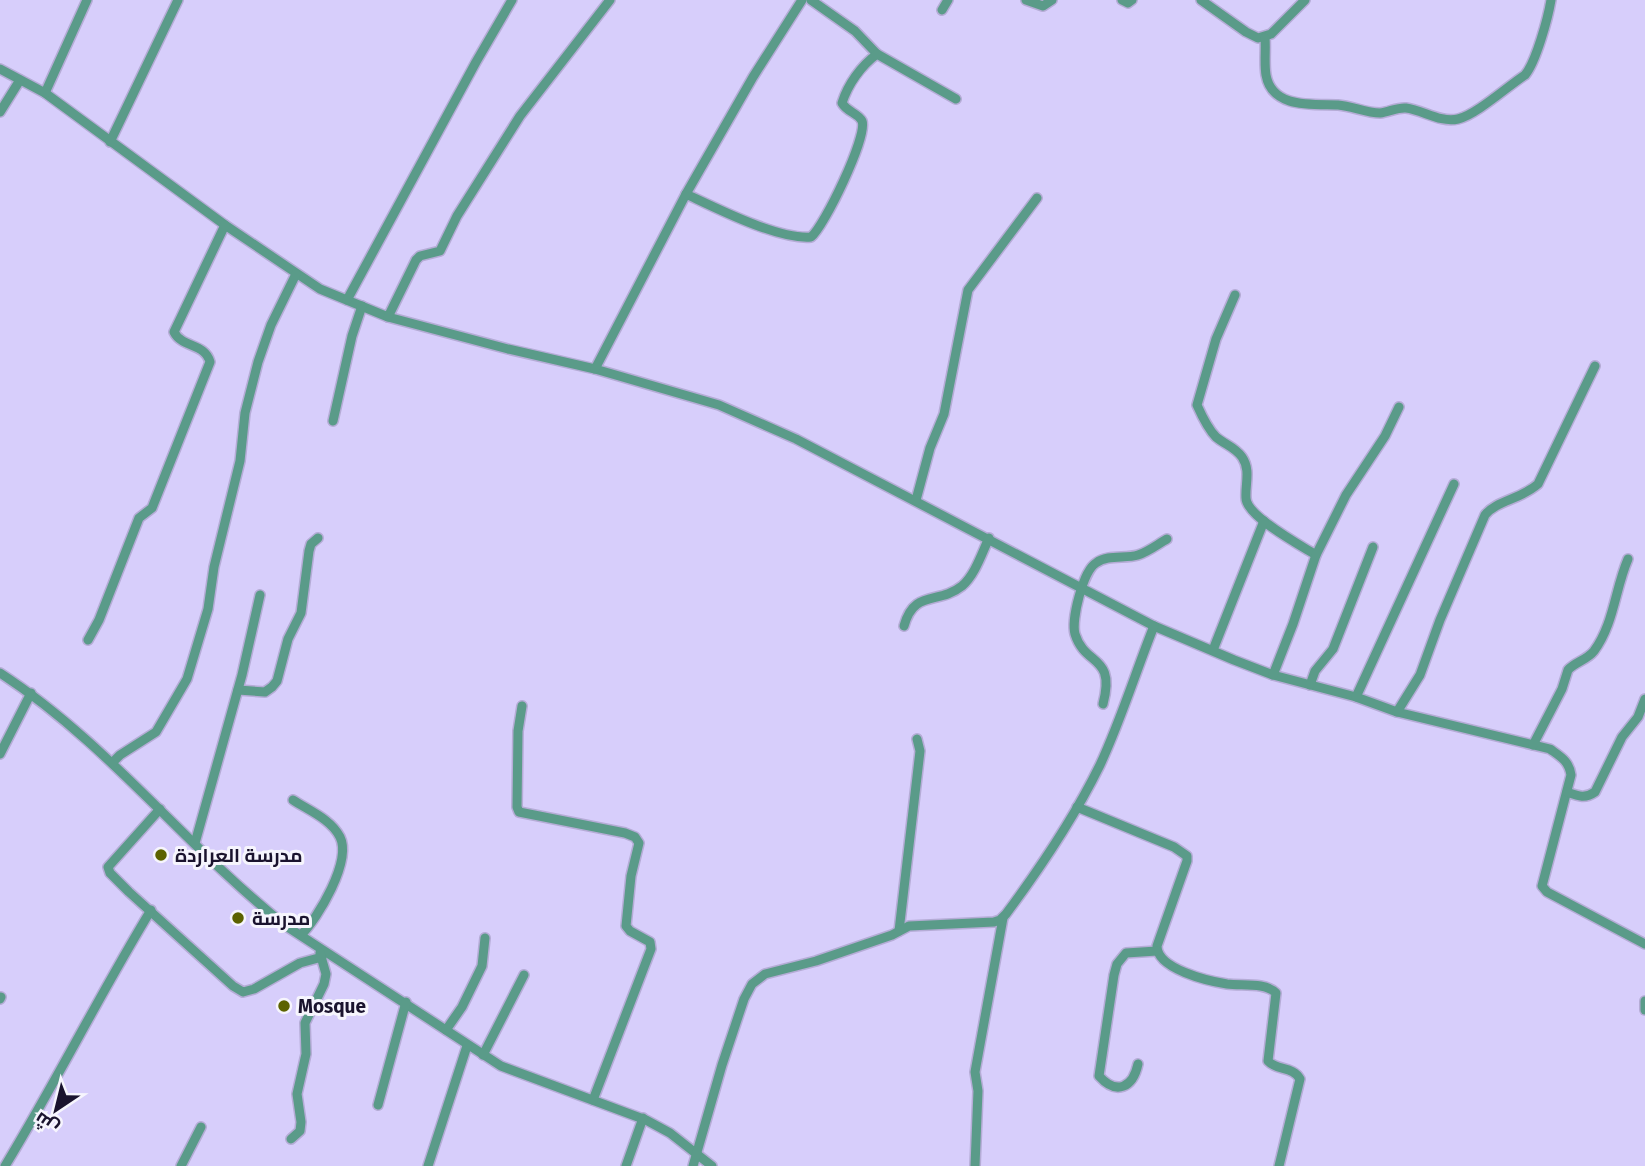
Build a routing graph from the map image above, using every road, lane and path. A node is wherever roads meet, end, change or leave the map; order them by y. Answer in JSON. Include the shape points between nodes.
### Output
{"nodes":[{"id":1,"x":88,"y":0,"type":"edge"},
{"id":2,"x":178,"y":0,"type":"edge"},
{"id":3,"x":512,"y":0,"type":"edge"},
{"id":4,"x":610,"y":0,"type":"edge"},
{"id":5,"x":802,"y":0,"type":"edge"},
{"id":6,"x":811,"y":0,"type":"edge"},
{"id":7,"x":948,"y":0,"type":"edge"},
{"id":8,"x":1026,"y":0,"type":"edge"},
{"id":9,"x":1052,"y":0,"type":"edge"},
{"id":10,"x":1122,"y":0,"type":"edge"},
{"id":11,"x":1132,"y":0,"type":"edge"},
{"id":12,"x":1201,"y":0,"type":"edge"},
{"id":13,"x":1305,"y":0,"type":"edge"},
{"id":14,"x":1551,"y":0,"type":"edge"},
{"id":15,"x":942,"y":10,"type":"dead end"},
{"id":16,"x":1265,"y":38,"type":"junction"},
{"id":17,"x":877,"y":54,"type":"junction"},
{"id":18,"x":0,"y":69,"type":"edge"},
{"id":19,"x":20,"y":80,"type":"junction"},
{"id":20,"x":45,"y":93,"type":"junction"},
{"id":21,"x":956,"y":99,"type":"dead end"},
{"id":22,"x":0,"y":112,"type":"edge"},
{"id":23,"x":110,"y":142,"type":"junction"},
{"id":24,"x":687,"y":194,"type":"junction"},
{"id":25,"x":1037,"y":198,"type":"dead end"},
{"id":26,"x":225,"y":225,"type":"junction"},
{"id":27,"x":296,"y":274,"type":"junction"},
{"id":28,"x":1235,"y":295,"type":"dead end"},
{"id":29,"x":347,"y":300,"type":"junction"},
{"id":30,"x":362,"y":306,"type":"junction"},
{"id":31,"x":388,"y":317,"type":"junction"},
{"id":32,"x":1595,"y":366,"type":"dead end"},
{"id":33,"x":595,"y":369,"type":"junction"},
{"id":34,"x":1399,"y":407,"type":"dead end"},
{"id":35,"x":332,"y":421,"type":"dead end"},
{"id":36,"x":1454,"y":484,"type":"dead end"},
{"id":37,"x":916,"y":500,"type":"junction"},
{"id":38,"x":1264,"y":521,"type":"junction"},
{"id":39,"x":318,"y":538,"type":"dead end"},
{"id":40,"x":989,"y":538,"type":"junction"},
{"id":41,"x":1167,"y":539,"type":"dead end"},
{"id":42,"x":1373,"y":547,"type":"dead end"},
{"id":43,"x":1315,"y":555,"type":"junction"},
{"id":44,"x":1628,"y":559,"type":"dead end"},
{"id":45,"x":1080,"y":587,"type":"junction"},
{"id":46,"x":260,"y":595,"type":"dead end"},
{"id":47,"x":904,"y":626,"type":"dead end"},
{"id":48,"x":1154,"y":626,"type":"junction"},
{"id":49,"x":88,"y":640,"type":"dead end"},
{"id":50,"x":1213,"y":650,"type":"junction"},
{"id":51,"x":0,"y":673,"type":"edge"},
{"id":52,"x":1273,"y":675,"type":"junction"},
{"id":53,"x":1310,"y":685,"type":"junction"},
{"id":54,"x":238,"y":690,"type":"junction"},
{"id":55,"x":31,"y":693,"type":"junction"},
{"id":56,"x":1356,"y":697,"type":"junction"},
{"id":57,"x":1645,"y":699,"type":"edge"},
{"id":58,"x":1103,"y":704,"type":"dead end"},
{"id":59,"x":522,"y":706,"type":"dead end"},
{"id":60,"x":1398,"y":712,"type":"junction"},
{"id":61,"x":916,"y":739,"type":"dead end"},
{"id":62,"x":1533,"y":745,"type":"junction"},
{"id":63,"x":0,"y":754,"type":"edge"},
{"id":64,"x":113,"y":762,"type":"junction"},
{"id":65,"x":1567,"y":792,"type":"junction"},
{"id":66,"x":293,"y":800,"type":"dead end"},
{"id":67,"x":1077,"y":807,"type":"junction"},
{"id":68,"x":160,"y":809,"type":"junction"},
{"id":69,"x":195,"y":843,"type":"junction"},
{"id":70,"x":151,"y":910,"type":"junction"},
{"id":71,"x":1003,"y":918,"type":"junction"},
{"id":72,"x":899,"y":931,"type":"junction"},
{"id":73,"x":301,"y":935,"type":"junction"},
{"id":74,"x":485,"y":938,"type":"dead end"},
{"id":75,"x":1645,"y":944,"type":"edge"},
{"id":76,"x":317,"y":946,"type":"junction"},
{"id":77,"x":1157,"y":951,"type":"junction"},
{"id":78,"x":322,"y":957,"type":"junction"},
{"id":79,"x":524,"y":975,"type":"dead end"},
{"id":80,"x":1645,"y":1001,"type":"edge"},
{"id":81,"x":406,"y":1002,"type":"junction"},
{"id":82,"x":1645,"y":1010,"type":"edge"},
{"id":83,"x":446,"y":1030,"type":"junction"},
{"id":84,"x":467,"y":1046,"type":"junction"},
{"id":85,"x":483,"y":1055,"type":"junction"},
{"id":86,"x":1138,"y":1064,"type":"dead end"},
{"id":87,"x":593,"y":1100,"type":"junction"},
{"id":88,"x":377,"y":1105,"type":"dead end"},
{"id":89,"x":643,"y":1118,"type":"junction"},
{"id":90,"x":201,"y":1127,"type":"dead end"},
{"id":91,"x":290,"y":1139,"type":"dead end"},
{"id":92,"x":696,"y":1153,"type":"junction"},
{"id":93,"x":5,"y":1166,"type":"edge"},
{"id":94,"x":181,"y":1166,"type":"edge"},
{"id":95,"x":428,"y":1166,"type":"edge"},
{"id":96,"x":626,"y":1166,"type":"edge"},
{"id":97,"x":693,"y":1166,"type":"edge"},
{"id":98,"x":712,"y":1166,"type":"edge"},
{"id":99,"x":975,"y":1166,"type":"edge"},
{"id":100,"x":1279,"y":1166,"type":"edge"}],
"edges":[{"from":1,"to":20,"type":"street"},
{"from":2,"to":23,"type":"street"},
{"from":3,"to":29,"type":"street"},
{"from":4,"to":31,"type":"street","via":[[520,116],[440,251],[416,260]]},
{"from":5,"to":24,"type":"street","via":[[771,45]]},
{"from":6,"to":17,"type":"street","via":[[849,26]]},
{"from":7,"to":15,"type":"street"},
{"from":8,"to":9,"type":"street","via":[[1043,6]]},
{"from":10,"to":11,"type":"street"},
{"from":12,"to":16,"type":"street","via":[[1246,32]]},
{"from":13,"to":16,"type":"street"},
{"from":14,"to":16,"type":"street","via":[[1531,68],[1474,112],[1456,120],[1407,108],[1376,113],[1291,101],[1269,85]]},
{"from":17,"to":21,"type":"street"},
{"from":17,"to":24,"type":"street","via":[[846,91],[845,110],[859,117],[863,130],[823,224],[811,237],[779,232]]},
{"from":18,"to":19,"type":"street"},
{"from":19,"to":20,"type":"street"},
{"from":19,"to":22,"type":"street"},
{"from":20,"to":23,"type":"street"},
{"from":23,"to":26,"type":"street"},
{"from":24,"to":33,"type":"street"},
{"from":25,"to":37,"type":"street","via":[[968,290],[944,414]]},
{"from":26,"to":27,"type":"street"},
{"from":26,"to":49,"type":"street","via":[[174,332],[183,342],[204,350],[210,362],[152,508],[139,518]]},
{"from":27,"to":29,"type":"street"},
{"from":27,"to":64,"type":"street","via":[[258,362],[208,609],[187,679],[156,732]]},
{"from":28,"to":38,"type":"street","via":[[1216,339],[1197,405],[1216,437],[1241,455],[1248,474],[1245,500]]},
{"from":29,"to":30,"type":"street"},
{"from":30,"to":31,"type":"street"},
{"from":30,"to":35,"type":"street"},
{"from":31,"to":33,"type":"street"},
{"from":32,"to":60,"type":"street","via":[[1538,484],[1485,515],[1420,675]]},
{"from":33,"to":37,"type":"street","via":[[719,405]]},
{"from":34,"to":43,"type":"street"},
{"from":36,"to":56,"type":"street"},
{"from":37,"to":40,"type":"street"},
{"from":38,"to":43,"type":"street"},
{"from":38,"to":50,"type":"street"},
{"from":39,"to":54,"type":"street","via":[[309,551],[301,613],[288,639],[277,681],[265,692]]},
{"from":40,"to":45,"type":"street"},
{"from":40,"to":47,"type":"street","via":[[965,584],[944,596],[919,601]]},
{"from":41,"to":45,"type":"street","via":[[1135,556],[1096,563]]},
{"from":42,"to":53,"type":"street","via":[[1333,649]]},
{"from":43,"to":52,"type":"street"},
{"from":44,"to":62,"type":"street","via":[[1598,645],[1568,670]]},
{"from":45,"to":48,"type":"street"},
{"from":45,"to":58,"type":"street","via":[[1075,634],[1107,677]]},
{"from":46,"to":54,"type":"street"},
{"from":48,"to":50,"type":"street"},
{"from":48,"to":67,"type":"street","via":[[1101,762]]},
{"from":50,"to":52,"type":"street"},
{"from":51,"to":55,"type":"street"},
{"from":52,"to":53,"type":"street"},
{"from":53,"to":56,"type":"street"},
{"from":54,"to":69,"type":"street"},
{"from":55,"to":63,"type":"street"},
{"from":55,"to":64,"type":"street"},
{"from":56,"to":60,"type":"street"},
{"from":57,"to":65,"type":"street","via":[[1595,792],[1581,797]]},
{"from":59,"to":87,"type":"street","via":[[519,812],[625,833],[639,843],[626,926],[650,942],[651,949]]},
{"from":60,"to":62,"type":"street"},
{"from":61,"to":72,"type":"street","via":[[920,751]]},
{"from":62,"to":65,"type":"street","via":[[1550,749],[1565,760],[1571,775]]},
{"from":64,"to":68,"type":"street"},
{"from":65,"to":75,"type":"street","via":[[1542,886]]},
{"from":66,"to":73,"type":"street","via":[[330,825],[343,846],[319,913]]},
{"from":67,"to":71,"type":"street"},
{"from":67,"to":77,"type":"street","via":[[1187,856]]},
{"from":68,"to":69,"type":"street"},
{"from":68,"to":70,"type":"street","via":[[108,867]]},
{"from":69,"to":73,"type":"street","via":[[256,902]]},
{"from":70,"to":78,"type":"street","via":[[243,992]]},
{"from":70,"to":93,"type":"street"},
{"from":71,"to":72,"type":"street","via":[[909,926]]},
{"from":71,"to":99,"type":"street","via":[[975,1072]]},
{"from":72,"to":92,"type":"street","via":[[765,974],[752,984]]},
{"from":73,"to":76,"type":"street"},
{"from":74,"to":83,"type":"street","via":[[482,966]]},
{"from":76,"to":78,"type":"street"},
{"from":76,"to":81,"type":"street"},
{"from":77,"to":86,"type":"street","via":[[1126,953],[1117,964],[1099,1076],[1111,1085],[1130,1084]]},
{"from":77,"to":100,"type":"street","via":[[1190,974],[1228,984],[1267,987],[1276,993],[1267,1057],[1271,1065],[1294,1071],[1300,1079]]},
{"from":78,"to":91,"type":"street","via":[[324,984],[305,1023],[306,1054],[298,1094],[300,1131]]},
{"from":79,"to":85,"type":"street"},
{"from":80,"to":82,"type":"street"},
{"from":81,"to":83,"type":"street"},
{"from":81,"to":88,"type":"street"},
{"from":83,"to":84,"type":"street"},
{"from":84,"to":85,"type":"street"},
{"from":84,"to":95,"type":"street"},
{"from":85,"to":87,"type":"street","via":[[514,1072]]},
{"from":87,"to":89,"type":"street"},
{"from":89,"to":92,"type":"street"},
{"from":89,"to":96,"type":"street"},
{"from":90,"to":94,"type":"street"},
{"from":92,"to":97,"type":"street"},
{"from":92,"to":98,"type":"street"}]}
